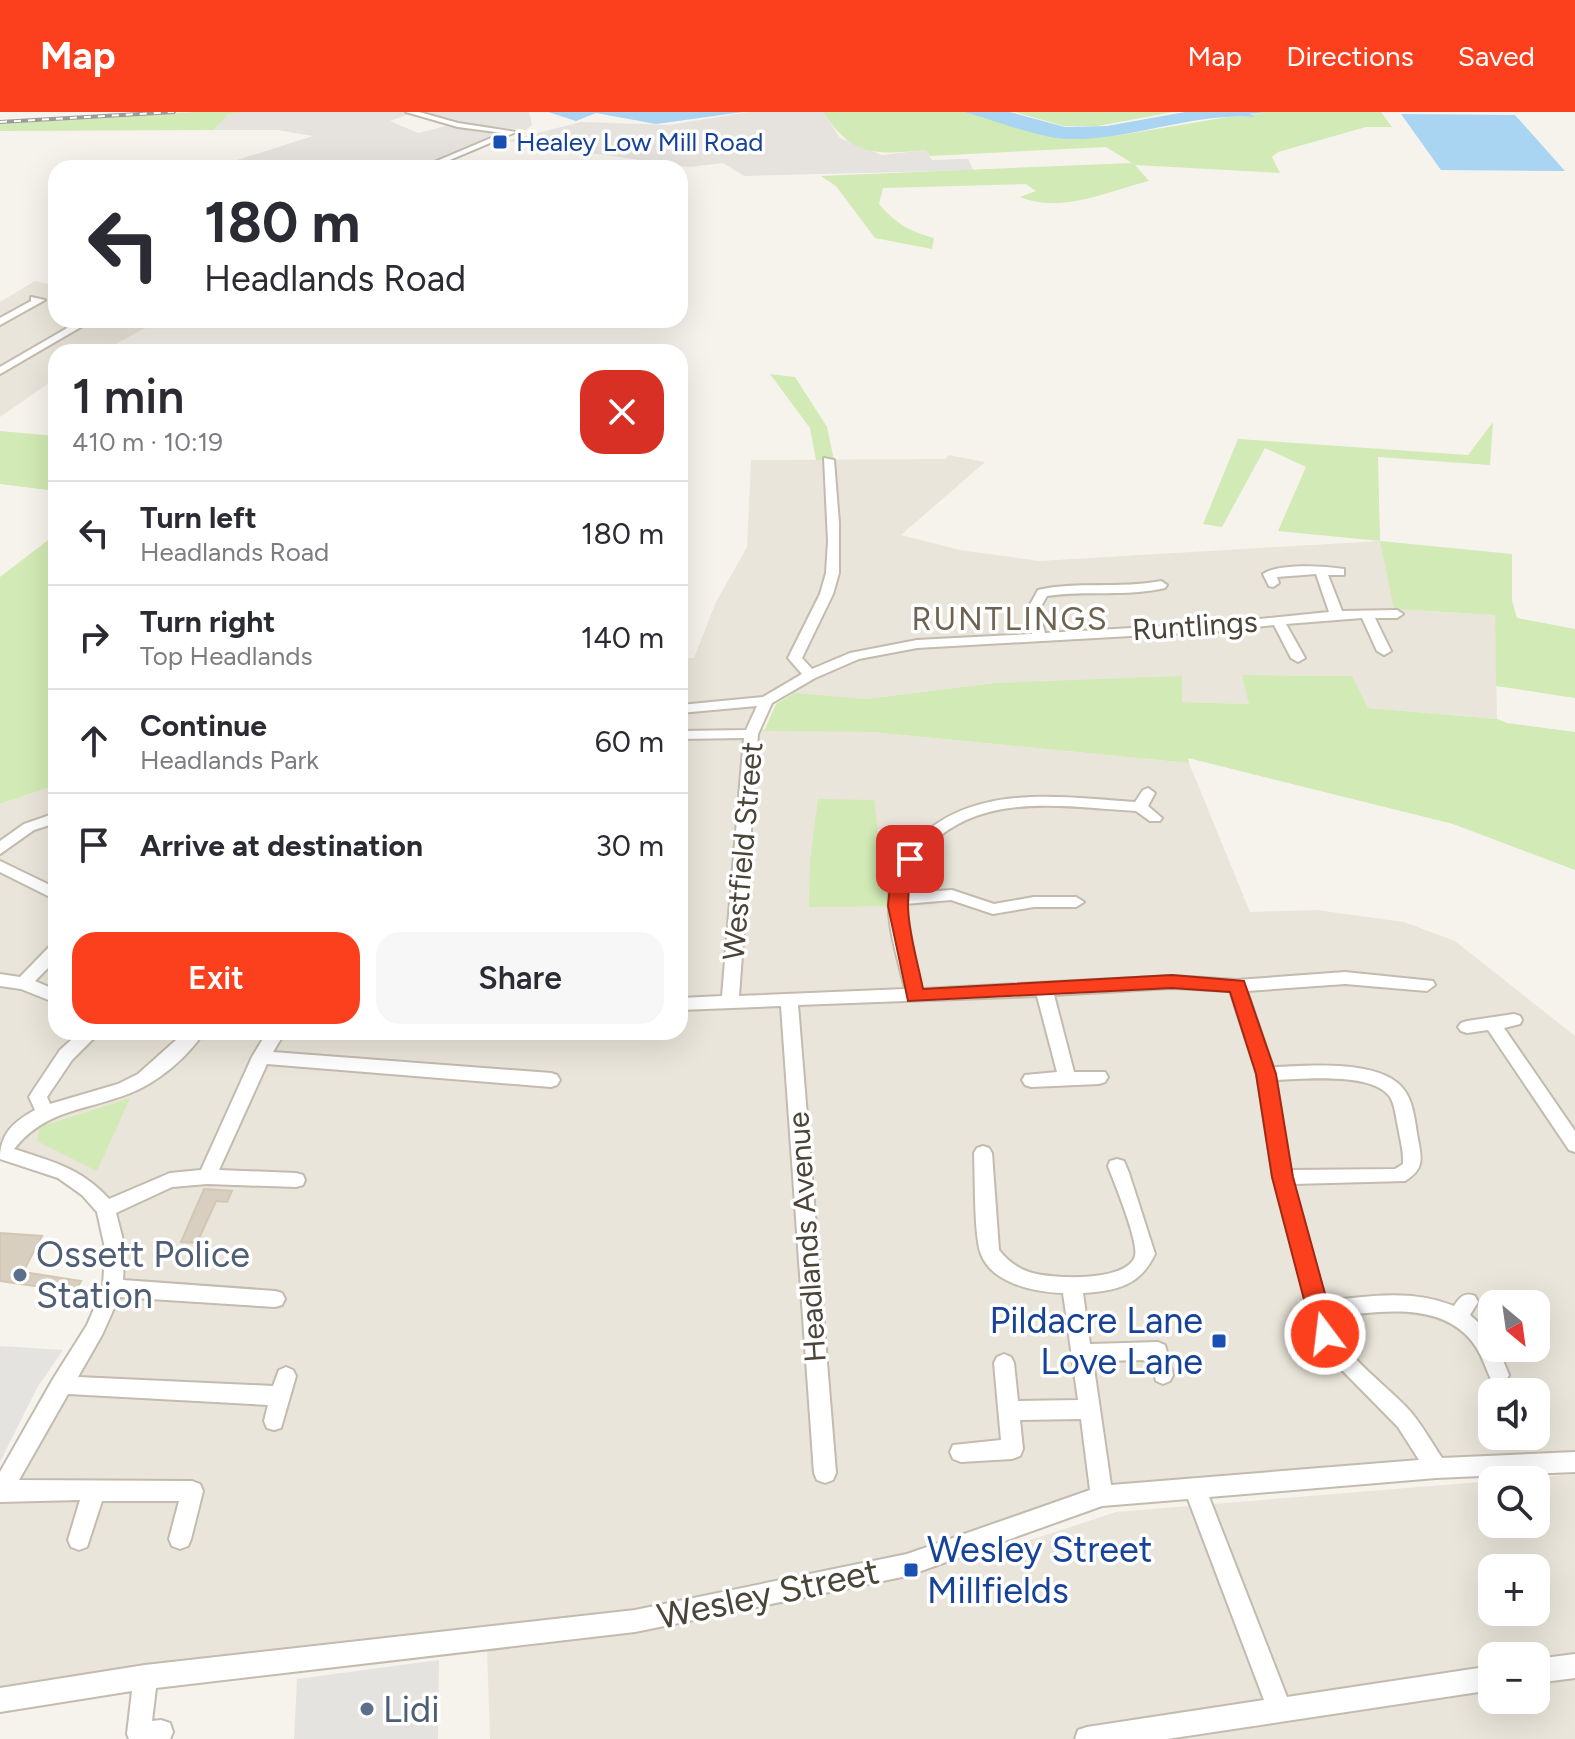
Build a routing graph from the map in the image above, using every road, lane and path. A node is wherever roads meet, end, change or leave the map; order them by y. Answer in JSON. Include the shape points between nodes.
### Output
{"nodes":[{"id":1,"x":410,"y":112,"type":"edge"},
{"id":2,"x":444,"y":160,"type":"edge"},
{"id":3,"x":34,"y":299,"type":"dead end"},
{"id":4,"x":0,"y":322,"type":"edge"},
{"id":5,"x":74,"y":328,"type":"edge"},
{"id":6,"x":0,"y":371,"type":"edge"},
{"id":7,"x":828,"y":460,"type":"dead end"},
{"id":8,"x":1254,"y":570,"type":"dead end"},
{"id":9,"x":1321,"y":572,"type":"junction"},
{"id":10,"x":1340,"y":572,"type":"dead end"},
{"id":11,"x":1161,"y":585,"type":"dead end"},
{"id":12,"x":1397,"y":614,"type":"dead end"},
{"id":13,"x":1337,"y":615,"type":"junction"},
{"id":14,"x":1367,"y":615,"type":"junction"},
{"id":15,"x":1278,"y":621,"type":"junction"},
{"id":16,"x":1039,"y":635,"type":"junction"},
{"id":17,"x":1384,"y":651,"type":"dead end"},
{"id":18,"x":1298,"y":658,"type":"dead end"},
{"id":19,"x":810,"y":675,"type":"junction"},
{"id":20,"x":766,"y":701,"type":"junction"},
{"id":21,"x":688,"y":708,"type":"edge"},
{"id":22,"x":751,"y":734,"type":"junction"},
{"id":23,"x":688,"y":735,"type":"edge"},
{"id":24,"x":1148,"y":793,"type":"dead end"},
{"id":25,"x":1140,"y":807,"type":"junction"},
{"id":26,"x":1155,"y":818,"type":"dead end"},
{"id":27,"x":48,"y":821,"type":"edge"},
{"id":28,"x":0,"y":849,"type":"edge"},
{"id":29,"x":0,"y":866,"type":"edge"},
{"id":30,"x":48,"y":891,"type":"edge"},
{"id":31,"x":897,"y":899,"type":"junction"},
{"id":32,"x":1081,"y":904,"type":"dead end"},
{"id":33,"x":48,"y":958,"type":"edge"},
{"id":34,"x":0,"y":980,"type":"edge"},
{"id":35,"x":24,"y":983,"type":"junction"},
{"id":36,"x":1427,"y":985,"type":"dead end"},
{"id":37,"x":1237,"y":986,"type":"junction"},
{"id":38,"x":1044,"y":990,"type":"junction"},
{"id":39,"x":48,"y":994,"type":"edge"},
{"id":40,"x":915,"y":996,"type":"junction"},
{"id":41,"x":789,"y":1001,"type":"junction"},
{"id":42,"x":730,"y":1003,"type":"junction"},
{"id":43,"x":688,"y":1004,"type":"edge"},
{"id":44,"x":1514,"y":1020,"type":"dead end"},
{"id":45,"x":1493,"y":1024,"type":"junction"},
{"id":46,"x":1467,"y":1027,"type":"dead end"},
{"id":47,"x":82,"y":1040,"type":"edge"},
{"id":48,"x":186,"y":1040,"type":"edge"},
{"id":49,"x":271,"y":1040,"type":"edge"},
{"id":50,"x":261,"y":1057,"type":"junction"},
{"id":51,"x":1266,"y":1074,"type":"junction"},
{"id":52,"x":1099,"y":1077,"type":"dead end"},
{"id":53,"x":1067,"y":1078,"type":"junction"},
{"id":54,"x":551,"y":1080,"type":"dead end"},
{"id":55,"x":1031,"y":1080,"type":"dead end"},
{"id":56,"x":45,"y":1112,"type":"junction"},
{"id":57,"x":1575,"y":1145,"type":"edge"},
{"id":58,"x":1,"y":1152,"type":"edge"},
{"id":59,"x":983,"y":1153,"type":"dead end"},
{"id":60,"x":207,"y":1177,"type":"junction"},
{"id":61,"x":1127,"y":1177,"type":"dead end"},
{"id":62,"x":1282,"y":1177,"type":"junction"},
{"id":63,"x":296,"y":1180,"type":"dead end"},
{"id":64,"x":106,"y":1209,"type":"junction"},
{"id":65,"x":1072,"y":1285,"type":"junction"},
{"id":66,"x":113,"y":1288,"type":"junction"},
{"id":67,"x":275,"y":1299,"type":"dead end"},
{"id":68,"x":1318,"y":1310,"type":"junction"},
{"id":69,"x":1082,"y":1353,"type":"junction"},
{"id":70,"x":1004,"y":1363,"type":"dead end"},
{"id":71,"x":1163,"y":1375,"type":"dead end"},
{"id":72,"x":1499,"y":1375,"type":"dead end"},
{"id":73,"x":60,"y":1385,"type":"junction"},
{"id":74,"x":1090,"y":1409,"type":"junction"},
{"id":75,"x":1009,"y":1411,"type":"junction"},
{"id":76,"x":274,"y":1421,"type":"dead end"},
{"id":77,"x":961,"y":1452,"type":"dead end"},
{"id":78,"x":1575,"y":1462,"type":"edge"},
{"id":79,"x":1436,"y":1468,"type":"junction"},
{"id":80,"x":825,"y":1473,"type":"dead end"},
{"id":81,"x":1195,"y":1489,"type":"junction"},
{"id":82,"x":94,"y":1490,"type":"junction"},
{"id":83,"x":0,"y":1491,"type":"edge"},
{"id":84,"x":1102,"y":1496,"type":"junction"},
{"id":85,"x":180,"y":1539,"type":"dead end"},
{"id":86,"x":79,"y":1540,"type":"dead end"},
{"id":87,"x":1575,"y":1666,"type":"edge"},
{"id":88,"x":1550,"y":1669,"type":"edge"},
{"id":89,"x":145,"y":1677,"type":"junction"},
{"id":90,"x":1478,"y":1680,"type":"edge"},
{"id":91,"x":0,"y":1700,"type":"edge"},
{"id":92,"x":1279,"y":1708,"type":"junction"},
{"id":93,"x":1195,"y":1731,"type":"edge"},
{"id":94,"x":161,"y":1732,"type":"dead end"},
{"id":95,"x":1087,"y":1739,"type":"edge"}],
"edges":[{"from":1,"to":2,"type":"street","via":[[512,132]]},
{"from":3,"to":4,"type":"street","via":[[40,300]]},
{"from":5,"to":6,"type":"street"},
{"from":7,"to":19,"type":"street","via":[[831,583],[795,658]]},
{"from":8,"to":9,"type":"street","via":[[1271,579]]},
{"from":9,"to":10,"type":"street"},
{"from":9,"to":13,"type":"street"},
{"from":11,"to":16,"type":"street","via":[[1042,593],[1033,610]]},
{"from":12,"to":14,"type":"street","name":"Runtlings"},
{"from":13,"to":14,"type":"street","name":"Runtlings"},
{"from":13,"to":15,"type":"street","name":"Runtlings"},
{"from":14,"to":17,"type":"street"},
{"from":15,"to":16,"type":"street","name":"Runtlings"},
{"from":15,"to":18,"type":"street"},
{"from":16,"to":19,"type":"street","name":"Runtlings","via":[[879,650]]},
{"from":19,"to":20,"type":"street","name":"Runtlings"},
{"from":20,"to":21,"type":"street"},
{"from":20,"to":22,"type":"street","name":"Westfield Street"},
{"from":22,"to":23,"type":"street"},
{"from":22,"to":42,"type":"street","name":"Westfield Street"},
{"from":24,"to":25,"type":"street"},
{"from":25,"to":26,"type":"street"},
{"from":25,"to":31,"type":"street","via":[[1089,803],[1044,810],[995,805],[952,819],[922,842],[910,859],[900,876]]},
{"from":27,"to":28,"type":"street","via":[[29,827]]},
{"from":29,"to":30,"type":"street"},
{"from":31,"to":32,"type":"street","via":[[952,895],[993,909],[1034,902]]},
{"from":31,"to":40,"type":"street"},
{"from":33,"to":35,"type":"street"},
{"from":34,"to":35,"type":"street"},
{"from":35,"to":39,"type":"street"},
{"from":36,"to":37,"type":"street","via":[[1345,978]]},
{"from":37,"to":38,"type":"street","via":[[1172,982]]},
{"from":37,"to":51,"type":"street"},
{"from":38,"to":40,"type":"street"},
{"from":38,"to":53,"type":"street"},
{"from":40,"to":41,"type":"street"},
{"from":41,"to":42,"type":"street"},
{"from":41,"to":80,"type":"street","name":"Headlands Avenue"},
{"from":42,"to":43,"type":"street"},
{"from":44,"to":45,"type":"street"},
{"from":45,"to":46,"type":"street"},
{"from":45,"to":57,"type":"street"},
{"from":47,"to":56,"type":"street","via":[[38,1097]]},
{"from":48,"to":56,"type":"street","via":[[143,1079]]},
{"from":49,"to":50,"type":"street"},
{"from":50,"to":54,"type":"street"},
{"from":50,"to":60,"type":"street"},
{"from":51,"to":62,"type":"street"},
{"from":51,"to":62,"type":"street","via":[[1358,1075],[1381,1081],[1398,1094],[1413,1159],[1411,1168],[1398,1176]]},
{"from":52,"to":53,"type":"street"},
{"from":53,"to":55,"type":"street"},
{"from":56,"to":58,"type":"street","via":[[23,1126]]},
{"from":58,"to":64,"type":"street","via":[[65,1173]]},
{"from":59,"to":65,"type":"street","via":[[974,1184],[989,1220],[989,1252],[997,1264],[1030,1280]]},
{"from":60,"to":63,"type":"street"},
{"from":60,"to":64,"type":"street","via":[[170,1180]]},
{"from":61,"to":65,"type":"street","via":[[1143,1238],[1142,1263],[1116,1279]]},
{"from":62,"to":68,"type":"street"},
{"from":64,"to":66,"type":"street","via":[[115,1248]]},
{"from":65,"to":69,"type":"street"},
{"from":66,"to":67,"type":"street"},
{"from":66,"to":73,"type":"street"},
{"from":68,"to":72,"type":"street","via":[[1414,1303],[1462,1310]]},
{"from":68,"to":79,"type":"street","via":[[1325,1334],[1405,1420]]},
{"from":69,"to":71,"type":"street","via":[[1158,1351]]},
{"from":69,"to":74,"type":"street"},
{"from":70,"to":75,"type":"street"},
{"from":73,"to":76,"type":"street","via":[[283,1386]]},
{"from":73,"to":83,"type":"street"},
{"from":74,"to":75,"type":"street"},
{"from":74,"to":84,"type":"street"},
{"from":75,"to":77,"type":"street","via":[[1012,1449]]},
{"from":78,"to":79,"type":"street","name":"Wesley Street"},
{"from":79,"to":81,"type":"street","name":"Wesley Street"},
{"from":81,"to":84,"type":"street","name":"Wesley Street"},
{"from":81,"to":92,"type":"street"},
{"from":82,"to":83,"type":"street"},
{"from":82,"to":85,"type":"street","via":[[192,1491]]},
{"from":82,"to":86,"type":"street"},
{"from":84,"to":89,"type":"street","name":"Wesley Street","via":[[907,1565],[635,1621]]},
{"from":87,"to":88,"type":"street"},
{"from":89,"to":91,"type":"street","name":"Wesley Street"},
{"from":89,"to":94,"type":"street","via":[[139,1734]]},
{"from":90,"to":92,"type":"street"},
{"from":92,"to":93,"type":"street"},
{"from":93,"to":95,"type":"street"}]}
